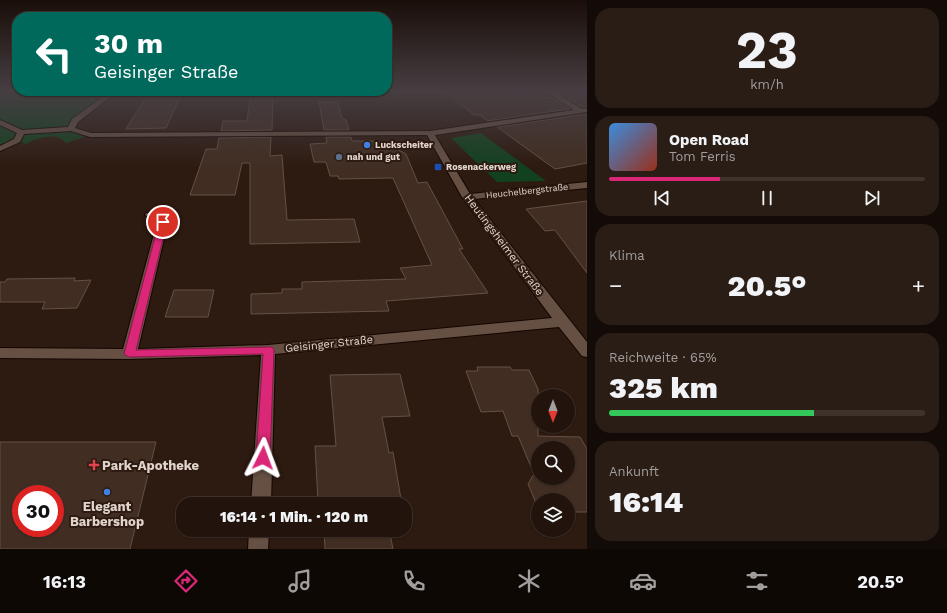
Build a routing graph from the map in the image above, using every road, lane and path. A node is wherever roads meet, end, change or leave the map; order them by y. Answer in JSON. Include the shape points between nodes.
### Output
{"nodes":[{"id":1,"x":81,"y":117,"type":"edge"},
{"id":2,"x":540,"y":117,"type":"edge"},
{"id":3,"x":0,"y":122,"type":"edge"},
{"id":4,"x":71,"y":129,"type":"junction"},
{"id":5,"x":21,"y":132,"type":"junction"},
{"id":6,"x":430,"y":133,"type":"junction"},
{"id":7,"x":0,"y":149,"type":"edge"},
{"id":8,"x":587,"y":185,"type":"edge"},
{"id":9,"x":467,"y":197,"type":"junction"},
{"id":10,"x":150,"y":215,"type":"dead end"},
{"id":11,"x":562,"y":322,"type":"junction"},
{"id":12,"x":268,"y":350,"type":"junction"},
{"id":13,"x":587,"y":352,"type":"edge"},
{"id":14,"x":0,"y":353,"type":"edge"},
{"id":15,"x":129,"y":354,"type":"junction"},
{"id":16,"x":261,"y":497,"type":"edge"},
{"id":17,"x":259,"y":537,"type":"edge"},
{"id":18,"x":258,"y":549,"type":"edge"}],
"edges":[{"from":1,"to":4,"type":"street"},
{"from":2,"to":6,"type":"street"},
{"from":3,"to":5,"type":"street"},
{"from":4,"to":5,"type":"street"},
{"from":4,"to":6,"type":"street","via":[[90,135]]},
{"from":5,"to":7,"type":"street","via":[[17,140]]},
{"from":6,"to":9,"type":"street","name":"Heutingsheimer Straße"},
{"from":8,"to":9,"type":"street","name":"Heuchelbergstraße"},
{"from":9,"to":11,"type":"street","name":"Heutingsheimer Straße"},
{"from":10,"to":15,"type":"street","via":[[163,222]]},
{"from":11,"to":12,"type":"street","name":"Geisinger Straße"},
{"from":11,"to":13,"type":"street","name":"Heutingsheimer Straße"},
{"from":12,"to":15,"type":"street","name":"Geisinger Straße"},
{"from":12,"to":16,"type":"street"},
{"from":14,"to":15,"type":"street","name":"Geisinger Straße"},
{"from":17,"to":18,"type":"street"}]}
